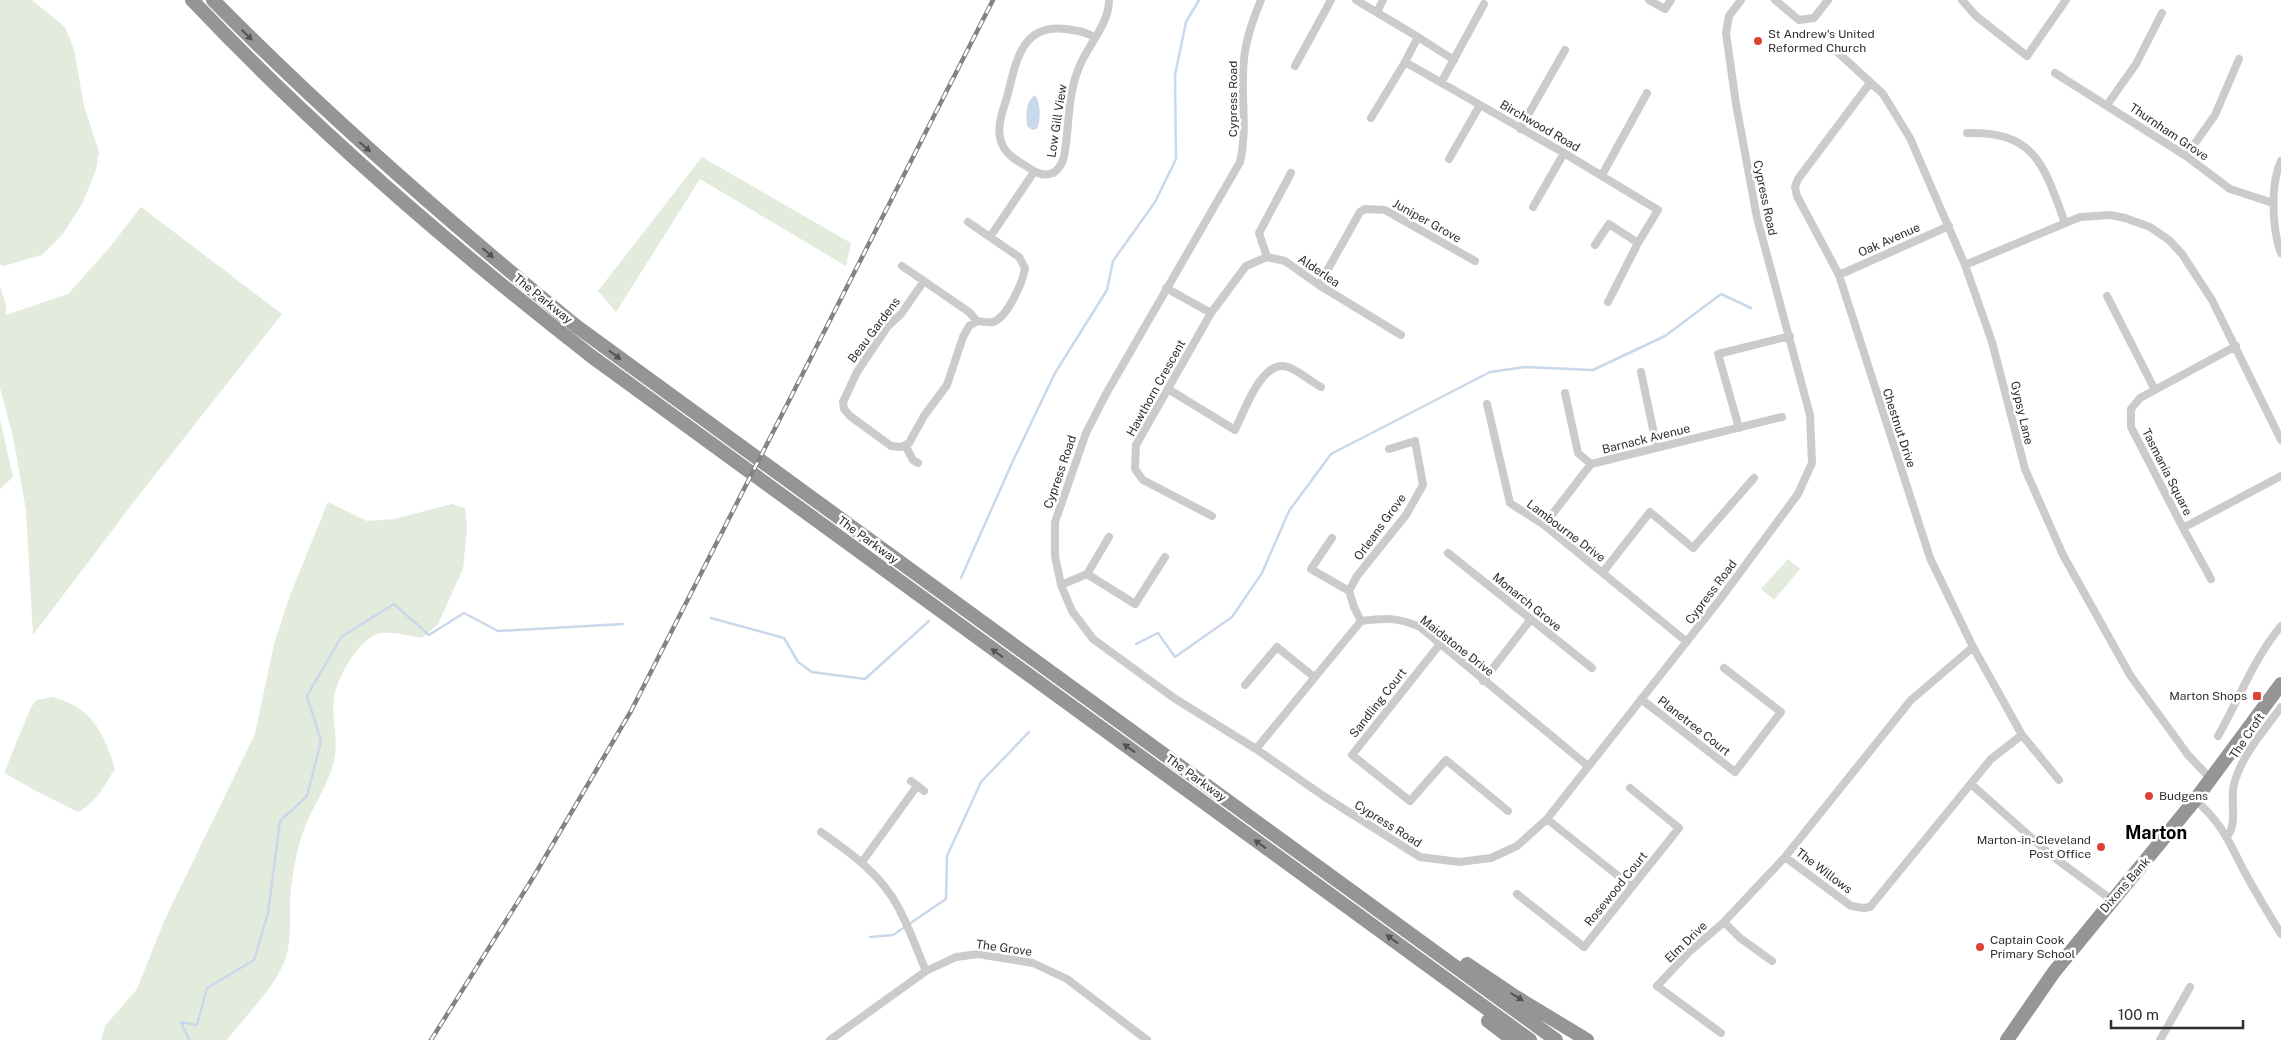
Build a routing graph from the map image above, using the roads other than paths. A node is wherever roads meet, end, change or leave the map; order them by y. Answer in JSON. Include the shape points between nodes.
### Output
{"nodes":[{"id":1,"x":192,"y":0,"type":"edge"},
{"id":2,"x":213,"y":0,"type":"edge"},
{"id":3,"x":1109,"y":0,"type":"edge"},
{"id":4,"x":1261,"y":0,"type":"edge"},
{"id":5,"x":1331,"y":0,"type":"edge"},
{"id":6,"x":1356,"y":0,"type":"edge"},
{"id":7,"x":1383,"y":0,"type":"edge"},
{"id":8,"x":1649,"y":0,"type":"edge"},
{"id":9,"x":1671,"y":0,"type":"edge"},
{"id":10,"x":1740,"y":0,"type":"edge"},
{"id":11,"x":1775,"y":0,"type":"edge"},
{"id":12,"x":1828,"y":0,"type":"edge"},
{"id":13,"x":1962,"y":0,"type":"edge"},
{"id":14,"x":2066,"y":0,"type":"edge"},
{"id":15,"x":1484,"y":4,"type":"dead end"},
{"id":16,"x":1377,"y":12,"type":"junction"},
{"id":17,"x":2162,"y":13,"type":"dead end"},
{"id":18,"x":1418,"y":37,"type":"junction"},
{"id":19,"x":1095,"y":38,"type":"junction"},
{"id":20,"x":1832,"y":47,"type":"dead end"},
{"id":21,"x":1565,"y":50,"type":"dead end"},
{"id":22,"x":2240,"y":59,"type":"dead end"},
{"id":23,"x":1454,"y":60,"type":"junction"},
{"id":24,"x":1406,"y":62,"type":"junction"},
{"id":25,"x":1294,"y":66,"type":"dead end"},
{"id":26,"x":2056,"y":73,"type":"dead end"},
{"id":27,"x":1441,"y":83,"type":"junction"},
{"id":28,"x":1870,"y":83,"type":"junction"},
{"id":29,"x":1647,"y":93,"type":"dead end"},
{"id":30,"x":2107,"y":104,"type":"junction"},
{"id":31,"x":1480,"y":105,"type":"junction"},
{"id":32,"x":1372,"y":118,"type":"dead end"},
{"id":33,"x":1520,"y":129,"type":"junction"},
{"id":34,"x":1967,"y":133,"type":"dead end"},
{"id":35,"x":1564,"y":153,"type":"junction"},
{"id":36,"x":2186,"y":156,"type":"junction"},
{"id":37,"x":1449,"y":159,"type":"dead end"},
{"id":38,"x":2281,"y":161,"type":"edge"},
{"id":39,"x":1034,"y":172,"type":"junction"},
{"id":40,"x":1291,"y":173,"type":"dead end"},
{"id":41,"x":1602,"y":176,"type":"junction"},
{"id":42,"x":2272,"y":203,"type":"junction"},
{"id":43,"x":1533,"y":207,"type":"dead end"},
{"id":44,"x":968,"y":222,"type":"dead end"},
{"id":45,"x":2065,"y":223,"type":"junction"},
{"id":46,"x":1949,"y":226,"type":"junction"},
{"id":47,"x":990,"y":237,"type":"junction"},
{"id":48,"x":1638,"y":243,"type":"junction"},
{"id":49,"x":1595,"y":245,"type":"dead end"},
{"id":50,"x":2281,"y":253,"type":"edge"},
{"id":51,"x":1267,"y":257,"type":"junction"},
{"id":52,"x":1475,"y":261,"type":"dead end"},
{"id":53,"x":1965,"y":265,"type":"junction"},
{"id":54,"x":902,"y":266,"type":"dead end"},
{"id":55,"x":1839,"y":275,"type":"junction"},
{"id":56,"x":924,"y":281,"type":"junction"},
{"id":57,"x":1319,"y":285,"type":"junction"},
{"id":58,"x":1166,"y":288,"type":"junction"},
{"id":59,"x":2107,"y":296,"type":"dead end"},
{"id":60,"x":1608,"y":302,"type":"dead end"},
{"id":61,"x":1211,"y":313,"type":"junction"},
{"id":62,"x":977,"y":321,"type":"junction"},
{"id":63,"x":1401,"y":335,"type":"dead end"},
{"id":64,"x":1790,"y":336,"type":"junction"},
{"id":65,"x":2236,"y":346,"type":"junction"},
{"id":66,"x":1641,"y":372,"type":"dead end"},
{"id":67,"x":1321,"y":387,"type":"dead end"},
{"id":68,"x":2154,"y":388,"type":"junction"},
{"id":69,"x":1168,"y":389,"type":"junction"},
{"id":70,"x":1565,"y":393,"type":"dead end"},
{"id":71,"x":1488,"y":404,"type":"dead end"},
{"id":72,"x":1782,"y":417,"type":"dead end"},
{"id":73,"x":1739,"y":428,"type":"junction"},
{"id":74,"x":2281,"y":440,"type":"edge"},
{"id":75,"x":905,"y":445,"type":"junction"},
{"id":76,"x":1657,"y":448,"type":"junction"},
{"id":77,"x":1389,"y":449,"type":"dead end"},
{"id":78,"x":918,"y":464,"type":"dead end"},
{"id":79,"x":1591,"y":464,"type":"junction"},
{"id":80,"x":2281,"y":476,"type":"edge"},
{"id":81,"x":1754,"y":478,"type":"dead end"},
{"id":82,"x":1212,"y":516,"type":"dead end"},
{"id":83,"x":1544,"y":525,"type":"junction"},
{"id":84,"x":2183,"y":528,"type":"junction"},
{"id":85,"x":1109,"y":537,"type":"dead end"},
{"id":86,"x":1332,"y":538,"type":"dead end"},
{"id":87,"x":1448,"y":553,"type":"dead end"},
{"id":88,"x":1165,"y":557,"type":"dead end"},
{"id":89,"x":1602,"y":572,"type":"junction"},
{"id":90,"x":1087,"y":574,"type":"junction"},
{"id":91,"x":2211,"y":579,"type":"dead end"},
{"id":92,"x":1061,"y":585,"type":"junction"},
{"id":93,"x":1349,"y":591,"type":"junction"},
{"id":94,"x":1531,"y":619,"type":"junction"},
{"id":95,"x":1361,"y":621,"type":"junction"},
{"id":96,"x":2281,"y":626,"type":"edge"},
{"id":97,"x":1686,"y":642,"type":"junction"},
{"id":98,"x":1440,"y":644,"type":"junction"},
{"id":99,"x":1973,"y":646,"type":"junction"},
{"id":100,"x":1592,"y":668,"type":"dead end"},
{"id":101,"x":1724,"y":668,"type":"dead end"},
{"id":102,"x":1314,"y":677,"type":"junction"},
{"id":103,"x":1484,"y":681,"type":"junction"},
{"id":104,"x":2281,"y":684,"type":"edge"},
{"id":105,"x":1244,"y":685,"type":"dead end"},
{"id":106,"x":1641,"y":699,"type":"junction"},
{"id":107,"x":2281,"y":707,"type":"edge"},
{"id":108,"x":2022,"y":735,"type":"junction"},
{"id":109,"x":2229,"y":738,"type":"dead end"},
{"id":110,"x":1256,"y":749,"type":"junction"},
{"id":111,"x":1588,"y":766,"type":"junction"},
{"id":112,"x":2210,"y":778,"type":"junction"},
{"id":113,"x":911,"y":780,"type":"dead end"},
{"id":114,"x":2059,"y":780,"type":"dead end"},
{"id":115,"x":1971,"y":784,"type":"junction"},
{"id":116,"x":1630,"y":788,"type":"dead end"},
{"id":117,"x":2195,"y":800,"type":"junction"},
{"id":118,"x":1508,"y":811,"type":"dead end"},
{"id":119,"x":1547,"y":819,"type":"junction"},
{"id":120,"x":821,"y":832,"type":"dead end"},
{"id":121,"x":2228,"y":836,"type":"junction"},
{"id":122,"x":1785,"y":857,"type":"junction"},
{"id":123,"x":862,"y":862,"type":"junction"},
{"id":124,"x":1632,"y":887,"type":"junction"},
{"id":125,"x":1517,"y":894,"type":"dead end"},
{"id":126,"x":2112,"y":900,"type":"junction"},
{"id":127,"x":1724,"y":922,"type":"junction"},
{"id":128,"x":2281,"y":934,"type":"edge"},
{"id":129,"x":1415,"y":938,"type":"junction"},
{"id":130,"x":1420,"y":960,"type":"junction"},
{"id":131,"x":1772,"y":961,"type":"dead end"},
{"id":132,"x":926,"y":971,"type":"junction"},
{"id":133,"x":2190,"y":987,"type":"dead end"},
{"id":134,"x":1721,"y":1033,"type":"dead end"},
{"id":135,"x":830,"y":1040,"type":"edge"},
{"id":136,"x":1147,"y":1040,"type":"edge"},
{"id":137,"x":1513,"y":1040,"type":"edge"},
{"id":138,"x":1530,"y":1040,"type":"edge"},
{"id":139,"x":1556,"y":1040,"type":"edge"},
{"id":140,"x":1587,"y":1040,"type":"edge"},
{"id":141,"x":2007,"y":1040,"type":"edge"},
{"id":142,"x":2160,"y":1040,"type":"edge"}],
"edges":[{"from":130,"to":1,"type":"highway","name":"The Parkway","one_way":true,"via":[[591,356],[398,197]]},
{"from":2,"to":129,"type":"highway","name":"The Parkway","one_way":true,"via":[[342,127],[576,326]]},
{"from":3,"to":19,"type":"street","name":"Low Gill View","via":[[1108,13]]},
{"from":4,"to":58,"type":"street","name":"Cypress Road","via":[[1244,59],[1244,142],[1240,162]]},
{"from":5,"to":25,"type":"street"},
{"from":6,"to":16,"type":"street"},
{"from":7,"to":16,"type":"street"},
{"from":8,"to":9,"type":"street","via":[[1665,9]]},
{"from":10,"to":64,"type":"street","name":"Cypress Road","via":[[1729,16],[1726,33],[1736,104],[1756,218]]},
{"from":11,"to":12,"type":"street","via":[[1799,20],[1814,18]]},
{"from":13,"to":14,"type":"street","via":[[1976,16],[2028,56]]},
{"from":15,"to":23,"type":"street"},
{"from":16,"to":18,"type":"street"},
{"from":17,"to":30,"type":"street","via":[[2136,64]]},
{"from":18,"to":23,"type":"street"},
{"from":18,"to":24,"type":"street"},
{"from":19,"to":39,"type":"street","name":"Low Gill View","via":[[1074,81],[1063,163],[1058,171],[1048,175]]},
{"from":19,"to":39,"type":"street","name":"Low Gill View","via":[[1088,32],[1058,28],[1046,30],[1034,34],[1019,52],[999,130],[1009,154]]},
{"from":20,"to":28,"type":"street","name":"Gypsy Lane"},
{"from":21,"to":33,"type":"street"},
{"from":22,"to":36,"type":"street","via":[[2215,115]]},
{"from":23,"to":27,"type":"street"},
{"from":24,"to":27,"type":"street","name":"Birchwood Road"},
{"from":24,"to":32,"type":"street"},
{"from":26,"to":30,"type":"street","name":"Thurnham Grove"},
{"from":27,"to":31,"type":"street","name":"Birchwood Road"},
{"from":28,"to":46,"type":"street","name":"Gypsy Lane","via":[[1883,94],[1910,138]]},
{"from":28,"to":55,"type":"street","name":"Chestnut Drive","via":[[1795,187]]},
{"from":29,"to":41,"type":"street"},
{"from":30,"to":36,"type":"street","name":"Thurnham Grove"},
{"from":31,"to":33,"type":"street","name":"Birchwood Road"},
{"from":31,"to":37,"type":"street"},
{"from":33,"to":35,"type":"street","name":"Birchwood Road"},
{"from":34,"to":45,"type":"street","via":[[1988,132],[2025,144],[2036,156]]},
{"from":35,"to":41,"type":"street","name":"Birchwood Road"},
{"from":35,"to":43,"type":"street"},
{"from":36,"to":42,"type":"street","name":"Thurnham Grove","via":[[2230,189]]},
{"from":38,"to":42,"type":"street"},
{"from":39,"to":47,"type":"street"},
{"from":40,"to":51,"type":"street","via":[[1259,233]]},
{"from":41,"to":48,"type":"street","name":"Birchwood Road","via":[[1658,210]]},
{"from":42,"to":50,"type":"street"},
{"from":44,"to":47,"type":"street"},
{"from":45,"to":53,"type":"street"},
{"from":45,"to":65,"type":"street","via":[[2110,215],[2150,227],[2169,240],[2193,270]]},
{"from":46,"to":53,"type":"street","name":"Gypsy Lane"},
{"from":46,"to":55,"type":"street","name":"Oak Avenue"},
{"from":47,"to":62,"type":"street","via":[[1019,257],[1024,272],[1009,308],[1001,318]]},
{"from":48,"to":49,"type":"street","via":[[1609,224]]},
{"from":48,"to":60,"type":"street","name":"Birchwood Road"},
{"from":51,"to":57,"type":"street","name":"Alderlea","via":[[1285,261]]},
{"from":51,"to":61,"type":"street","via":[[1246,266]]},
{"from":52,"to":57,"type":"street","name":"Juniper Grove","via":[[1385,210],[1365,209],[1360,212]]},
{"from":53,"to":112,"type":"street","name":"Gypsy Lane","via":[[1992,342],[2025,469],[2063,555],[2130,675],[2188,754]]},
{"from":54,"to":56,"type":"street"},
{"from":55,"to":99,"type":"street","name":"Chestnut Drive","via":[[1930,558]]},
{"from":56,"to":62,"type":"street"},
{"from":56,"to":75,"type":"street","name":"Beau Gardens","via":[[857,372],[843,402],[850,416],[891,446]]},
{"from":57,"to":63,"type":"street","name":"Alderlea"},
{"from":58,"to":61,"type":"street"},
{"from":58,"to":92,"type":"street","name":"Cypress Road","via":[[1106,394],[1070,475],[1055,522],[1055,556]]},
{"from":59,"to":68,"type":"street"},
{"from":61,"to":69,"type":"street","name":"Hawthorn Crescent"},
{"from":62,"to":75,"type":"street","via":[[962,337],[947,385]]},
{"from":64,"to":73,"type":"street","via":[[1718,354]]},
{"from":64,"to":97,"type":"street","name":"Cypress Road","via":[[1810,415],[1812,463],[1798,494]]},
{"from":65,"to":68,"type":"street","name":"Tasmania Square"},
{"from":65,"to":74,"type":"street"},
{"from":66,"to":76,"type":"street"},
{"from":67,"to":69,"type":"street","via":[[1286,366],[1273,368],[1262,376],[1235,430]]},
{"from":68,"to":84,"type":"street","name":"Tasmania Square","via":[[2134,403],[2129,418]]},
{"from":69,"to":82,"type":"street","name":"Hawthorn Crescent","via":[[1136,445],[1135,469],[1143,480]]},
{"from":70,"to":79,"type":"street","via":[[1578,453]]},
{"from":71,"to":83,"type":"street","name":"Lambourne Drive","via":[[1510,503]]},
{"from":72,"to":73,"type":"street","name":"Barnack Avenue"},
{"from":73,"to":76,"type":"street","name":"Barnack Avenue"},
{"from":75,"to":78,"type":"street"},
{"from":76,"to":79,"type":"street","name":"Barnack Avenue"},
{"from":77,"to":93,"type":"street","name":"Orleans Grove","via":[[1415,441],[1423,485],[1406,515],[1357,576]]},
{"from":79,"to":83,"type":"street","name":"Barnack Avenue"},
{"from":80,"to":84,"type":"street","name":"Tasmania Square"},
{"from":81,"to":89,"type":"street","via":[[1693,548],[1650,512]]},
{"from":83,"to":89,"type":"street","name":"Lambourne Drive"},
{"from":84,"to":91,"type":"street"},
{"from":85,"to":90,"type":"street"},
{"from":86,"to":93,"type":"street","via":[[1311,569]]},
{"from":87,"to":94,"type":"street","name":"Monarch Grove"},
{"from":88,"to":90,"type":"street","via":[[1135,604]]},
{"from":89,"to":97,"type":"street","name":"Lambourne Drive"},
{"from":90,"to":92,"type":"street"},
{"from":92,"to":110,"type":"street","name":"Cypress Road","via":[[1072,611],[1093,639],[1181,702]]},
{"from":93,"to":95,"type":"street"},
{"from":94,"to":100,"type":"street","name":"Monarch Grove"},
{"from":94,"to":103,"type":"street"},
{"from":95,"to":98,"type":"street","name":"Maidstone Drive","via":[[1386,617],[1406,621],[1420,627]]},
{"from":95,"to":102,"type":"street"},
{"from":96,"to":109,"type":"street","via":[[2243,687],[2220,734]]},
{"from":97,"to":106,"type":"street","name":"Cypress Road"},
{"from":98,"to":103,"type":"street","name":"Maidstone Drive"},
{"from":98,"to":118,"type":"street","name":"Sandling Court","via":[[1352,755],[1410,801],[1446,760]]},
{"from":99,"to":108,"type":"street","name":"Chestnut Drive"},
{"from":99,"to":122,"type":"street","name":"The Willows","via":[[1911,700]]},
{"from":101,"to":106,"type":"street","name":"Planetree Court","via":[[1781,712],[1735,772]]},
{"from":102,"to":105,"type":"street","via":[[1277,647]]},
{"from":102,"to":110,"type":"street"},
{"from":103,"to":111,"type":"street","name":"Maidstone Drive"},
{"from":104,"to":112,"type":"highway","name":"Dixons Bank"},
{"from":106,"to":111,"type":"street","name":"Cypress Road"},
{"from":107,"to":121,"type":"street","name":"The Croft","via":[[2239,767],[2231,801],[2234,826]]},
{"from":108,"to":114,"type":"street","name":"Chestnut Drive"},
{"from":108,"to":115,"type":"street","name":"The Willows","via":[[1992,759]]},
{"from":110,"to":119,"type":"street","name":"Cypress Road","via":[[1420,857],[1460,862],[1491,858],[1517,846]]},
{"from":111,"to":119,"type":"street","name":"Cypress Road"},
{"from":112,"to":117,"type":"highway","name":"Dixons Bank"},
{"from":113,"to":123,"type":"street","via":[[921,788]]},
{"from":115,"to":122,"type":"street","name":"The Willows","via":[[1870,907],[1851,906]]},
{"from":115,"to":126,"type":"street","via":[[2052,856]]},
{"from":116,"to":124,"type":"street","name":"Rosewood Court","via":[[1679,828]]},
{"from":117,"to":121,"type":"street","via":[[2212,814]]},
{"from":117,"to":126,"type":"highway","name":"Dixons Bank"},
{"from":119,"to":124,"type":"street"},
{"from":120,"to":123,"type":"street"},
{"from":121,"to":128,"type":"street"},
{"from":122,"to":127,"type":"street","name":"Elm Drive"},
{"from":123,"to":132,"type":"street","via":[[893,900]]},
{"from":124,"to":125,"type":"street","name":"Rosewood Court","via":[[1584,948]]},
{"from":126,"to":141,"type":"highway","name":"Dixons Bank","via":[[2054,972]]},
{"from":127,"to":131,"type":"street"},
{"from":127,"to":134,"type":"street","name":"Elm Drive","via":[[1657,986]]},
{"from":129,"to":139,"type":"highway","name":"The Parkway"},
{"from":129,"to":140,"type":"highway","one_way":true,"via":[[1458,957]]},
{"from":130,"to":137,"type":"highway"},
{"from":130,"to":138,"type":"highway","name":"The Parkway"},
{"from":132,"to":135,"type":"street","name":"The Grove"},
{"from":132,"to":136,"type":"street","name":"The Grove","via":[[968,954],[1033,963],[1067,979]]},
{"from":133,"to":142,"type":"street"}]}
